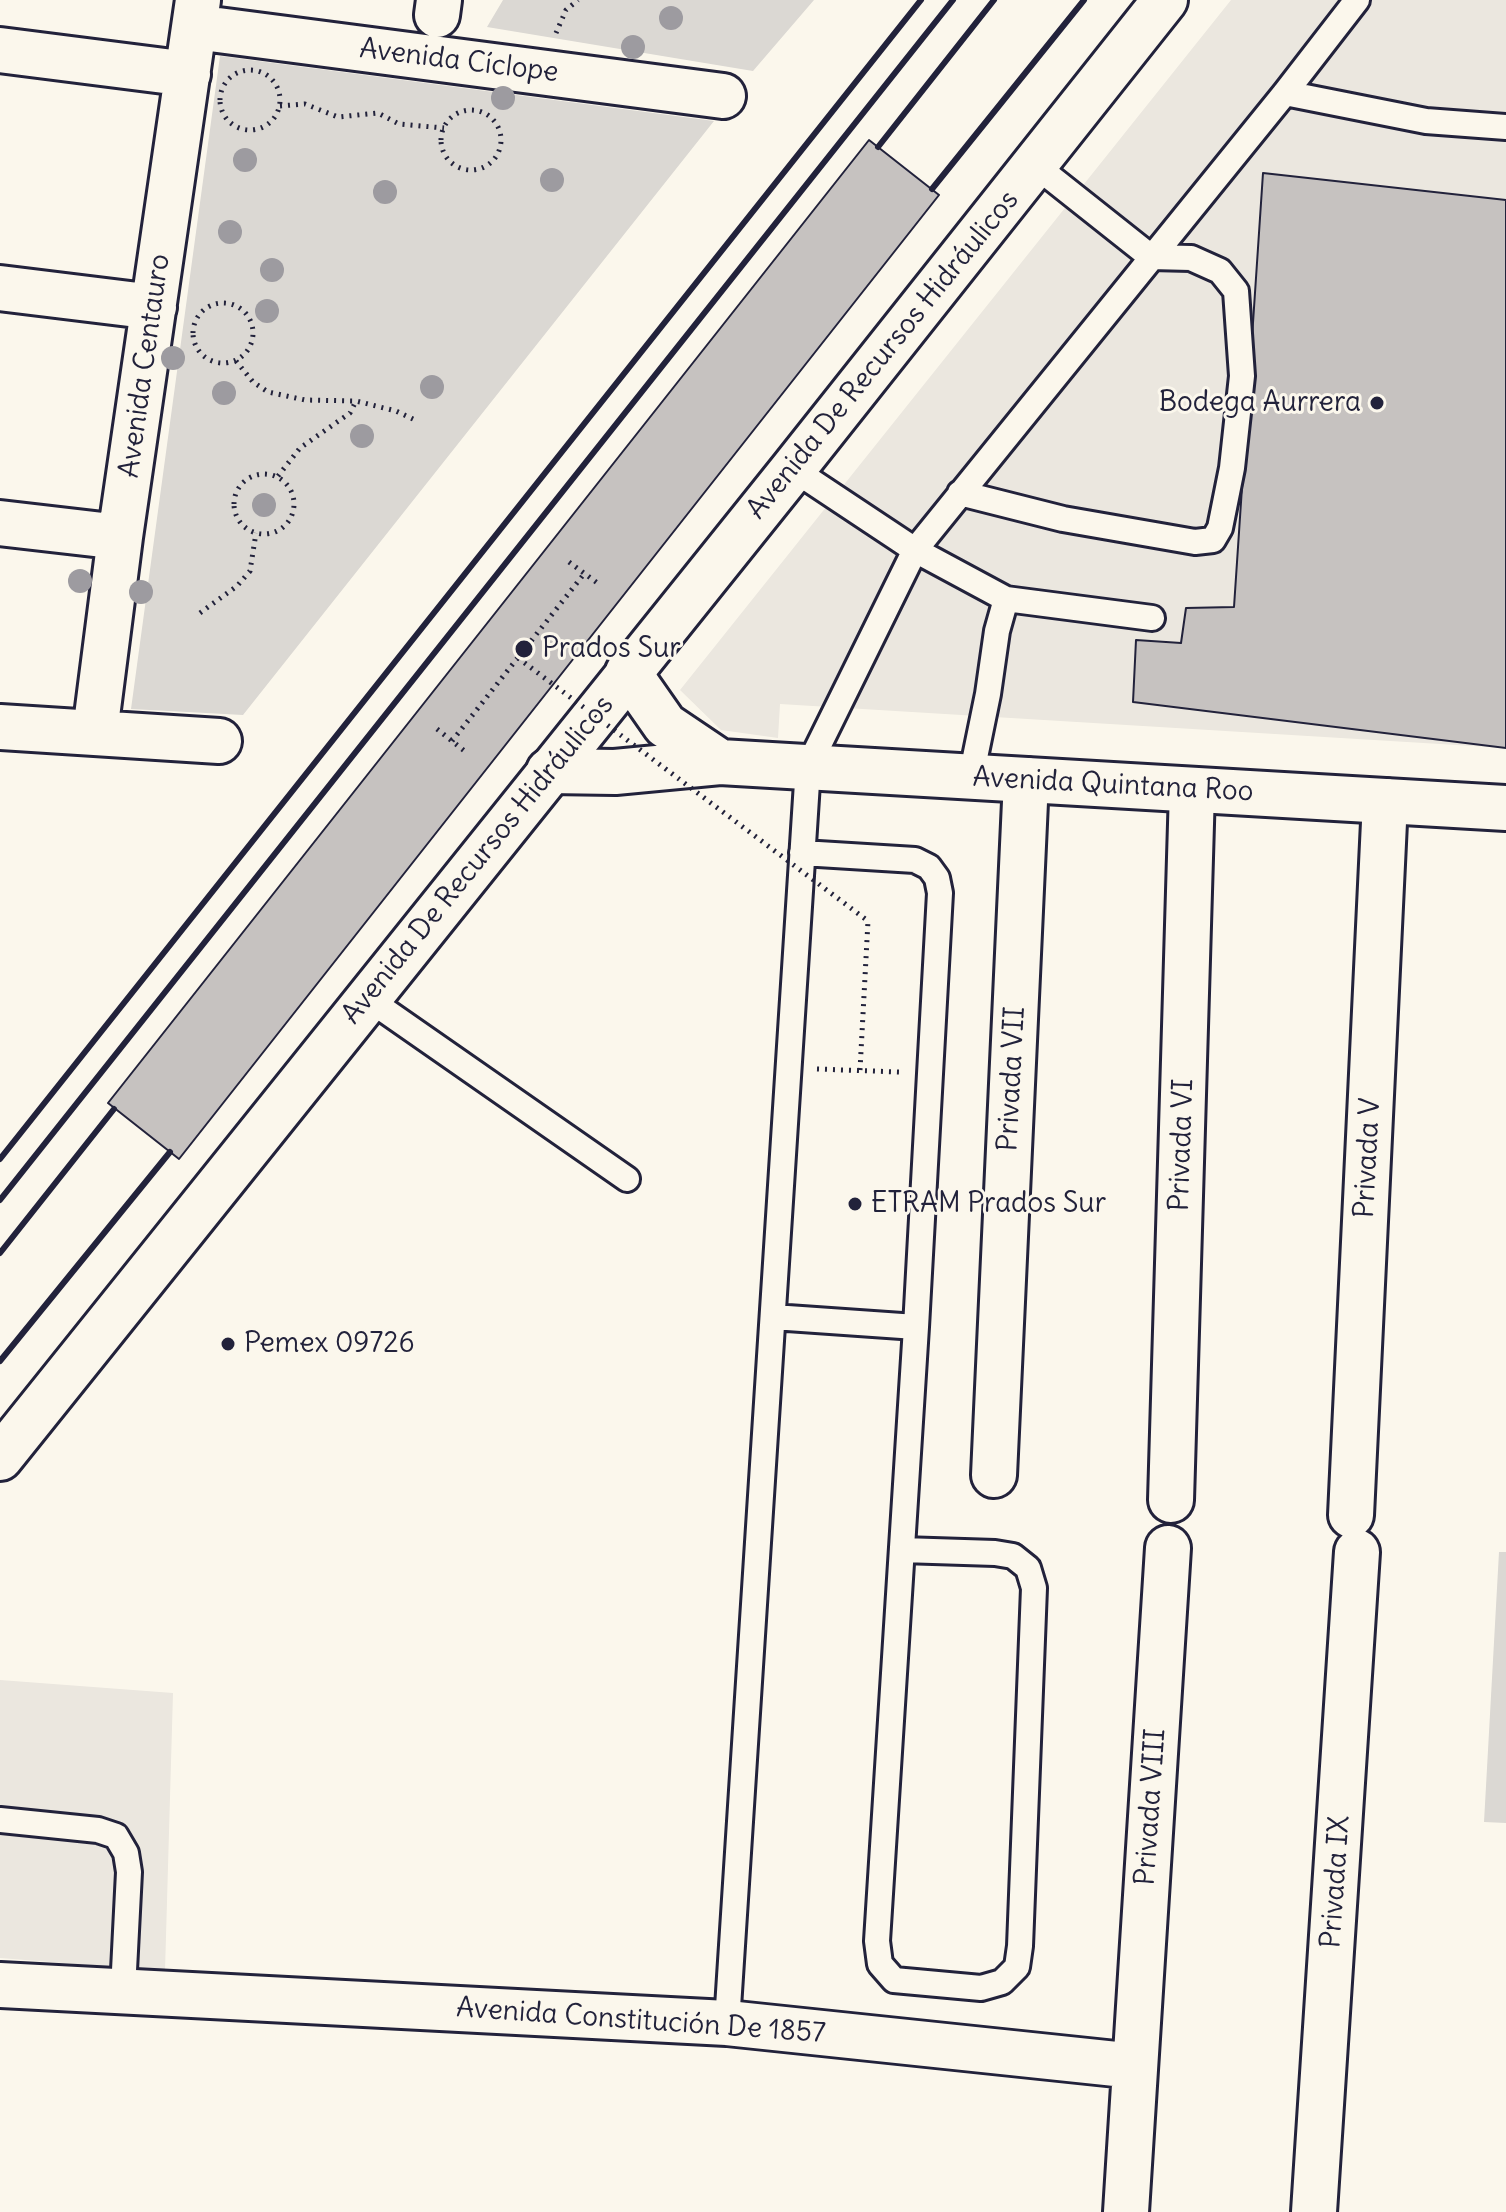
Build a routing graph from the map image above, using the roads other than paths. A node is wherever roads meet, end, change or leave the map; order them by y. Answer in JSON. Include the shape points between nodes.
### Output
{"nodes":[{"id":1,"x":1165,"y":0,"type":"edge"},
{"id":2,"x":1357,"y":0,"type":"edge"},
{"id":3,"x":196,"y":14,"type":"edge"},
{"id":4,"x":0,"y":50,"type":"edge"},
{"id":5,"x":188,"y":74,"type":"junction"},
{"id":6,"x":1285,"y":93,"type":"junction"},
{"id":7,"x":723,"y":96,"type":"dead end"},
{"id":8,"x":1506,"y":127,"type":"edge"},
{"id":9,"x":1035,"y":165,"type":"junction"},
{"id":10,"x":1151,"y":257,"type":"junction"},
{"id":11,"x":0,"y":288,"type":"edge"},
{"id":12,"x":154,"y":307,"type":"junction"},
{"id":13,"x":793,"y":469,"type":"junction"},
{"id":14,"x":960,"y":493,"type":"junction"},
{"id":15,"x":0,"y":523,"type":"edge"},
{"id":16,"x":120,"y":537,"type":"junction"},
{"id":17,"x":915,"y":550,"type":"junction"},
{"id":18,"x":1006,"y":599,"type":"junction"},
{"id":19,"x":1152,"y":618,"type":"dead end"},
{"id":20,"x":628,"y":672,"type":"junction"},
{"id":21,"x":0,"y":727,"type":"edge"},
{"id":22,"x":95,"y":732,"type":"junction"},
{"id":23,"x":219,"y":741,"type":"dead end"},
{"id":24,"x":720,"y":762,"type":"junction"},
{"id":25,"x":808,"y":767,"type":"junction"},
{"id":26,"x":549,"y":771,"type":"junction"},
{"id":27,"x":971,"y":777,"type":"junction"},
{"id":28,"x":1026,"y":780,"type":"junction"},
{"id":29,"x":1192,"y":790,"type":"junction"},
{"id":30,"x":1385,"y":801,"type":"junction"},
{"id":31,"x":1506,"y":808,"type":"edge"},
{"id":32,"x":802,"y":853,"type":"junction"},
{"id":33,"x":367,"y":998,"type":"junction"},
{"id":34,"x":627,"y":1179,"type":"dead end"},
{"id":35,"x":773,"y":1317,"type":"junction"},
{"id":36,"x":916,"y":1327,"type":"junction"},
{"id":37,"x":0,"y":1458,"type":"edge"},
{"id":38,"x":994,"y":1475,"type":"dead end"},
{"id":39,"x":1171,"y":1500,"type":"dead end"},
{"id":40,"x":1354,"y":1533,"type":"joint"},
{"id":41,"x":1168,"y":1548,"type":"dead end"},
{"id":42,"x":902,"y":1550,"type":"junction"},
{"id":43,"x":0,"y":1820,"type":"edge"},
{"id":44,"x":0,"y":1985,"type":"edge"},
{"id":45,"x":123,"y":1990,"type":"junction"},
{"id":46,"x":727,"y":2023,"type":"junction"},
{"id":47,"x":1135,"y":2066,"type":"junction"},
{"id":48,"x":1126,"y":2212,"type":"edge"},
{"id":49,"x":1314,"y":2212,"type":"edge"}],
"edges":[{"from":1,"to":9,"type":"street","name":"Avenida De Recursos Hidráulicos"},
{"from":2,"to":6,"type":"lane"},
{"from":3,"to":5,"type":"street","name":"Avenida Centauro"},
{"from":3,"to":7,"type":"street","name":"Avenida Cíclope"},
{"from":4,"to":5,"type":"street"},
{"from":5,"to":12,"type":"street","name":"Avenida Centauro"},
{"from":6,"to":8,"type":"lane","via":[[1426,121]]},
{"from":6,"to":10,"type":"lane"},
{"from":9,"to":10,"type":"lane"},
{"from":9,"to":13,"type":"street","name":"Avenida De Recursos Hidráulicos"},
{"from":10,"to":14,"type":"lane"},
{"from":10,"to":14,"type":"lane","via":[[1191,258],[1220,271],[1236,291],[1242,376],[1232,468],[1213,540],[1195,542],[1063,519]]},
{"from":11,"to":12,"type":"street"},
{"from":12,"to":16,"type":"street","name":"Avenida Centauro"},
{"from":13,"to":17,"type":"lane"},
{"from":13,"to":20,"type":"street","name":"Avenida De Recursos Hidráulicos"},
{"from":14,"to":17,"type":"lane"},
{"from":15,"to":16,"type":"street"},
{"from":16,"to":22,"type":"street","name":"Avenida Centauro"},
{"from":17,"to":18,"type":"lane"},
{"from":17,"to":25,"type":"lane"},
{"from":18,"to":19,"type":"lane"},
{"from":18,"to":27,"type":"lane"},
{"from":20,"to":24,"type":"street","via":[[665,725]]},
{"from":20,"to":26,"type":"street","name":"Avenida De Recursos Hidráulicos"},
{"from":21,"to":22,"type":"street"},
{"from":22,"to":23,"type":"street"},
{"from":24,"to":25,"type":"street","name":"Avenida Quintana Roo"},
{"from":24,"to":26,"type":"street","name":"Avenida Quintana Roo","via":[[615,772]]},
{"from":25,"to":27,"type":"street","name":"Avenida Quintana Roo"},
{"from":25,"to":32,"type":"lane"},
{"from":26,"to":33,"type":"street","name":"Avenida De Recursos Hidráulicos"},
{"from":27,"to":28,"type":"street","name":"Avenida Quintana Roo"},
{"from":28,"to":29,"type":"street","name":"Avenida Quintana Roo"},
{"from":28,"to":38,"type":"street","name":"Privada VII"},
{"from":29,"to":30,"type":"street","name":"Avenida Quintana Roo"},
{"from":29,"to":39,"type":"street","name":"Privada VI"},
{"from":30,"to":31,"type":"street","name":"Avenida Quintana Roo"},
{"from":30,"to":40,"type":"street","name":"Privada V"},
{"from":32,"to":35,"type":"lane"},
{"from":32,"to":36,"type":"lane","via":[[915,860],[937,878]]},
{"from":33,"to":34,"type":"lane"},
{"from":33,"to":37,"type":"street","name":"Avenida De Recursos Hidráulicos"},
{"from":35,"to":36,"type":"lane"},
{"from":35,"to":46,"type":"lane"},
{"from":36,"to":42,"type":"lane"},
{"from":40,"to":49,"type":"street","name":"Privada IX"},
{"from":41,"to":47,"type":"street","name":"Privada VIII"},
{"from":42,"to":42,"type":"lane","via":[[877,1941],[880,1964],[894,1980],[981,1988],[1002,1982],[1017,1967],[1020,1946],[1034,1588],[1028,1568],[1013,1556]]},
{"from":43,"to":45,"type":"lane","via":[[116,1836],[129,1872]]},
{"from":44,"to":45,"type":"street","name":"Avenida Constitución De 1857"},
{"from":45,"to":46,"type":"street","name":"Avenida Constitución De 1857"},
{"from":46,"to":47,"type":"street","name":"Avenida Constitución De 1857"},
{"from":47,"to":48,"type":"street"}]}
